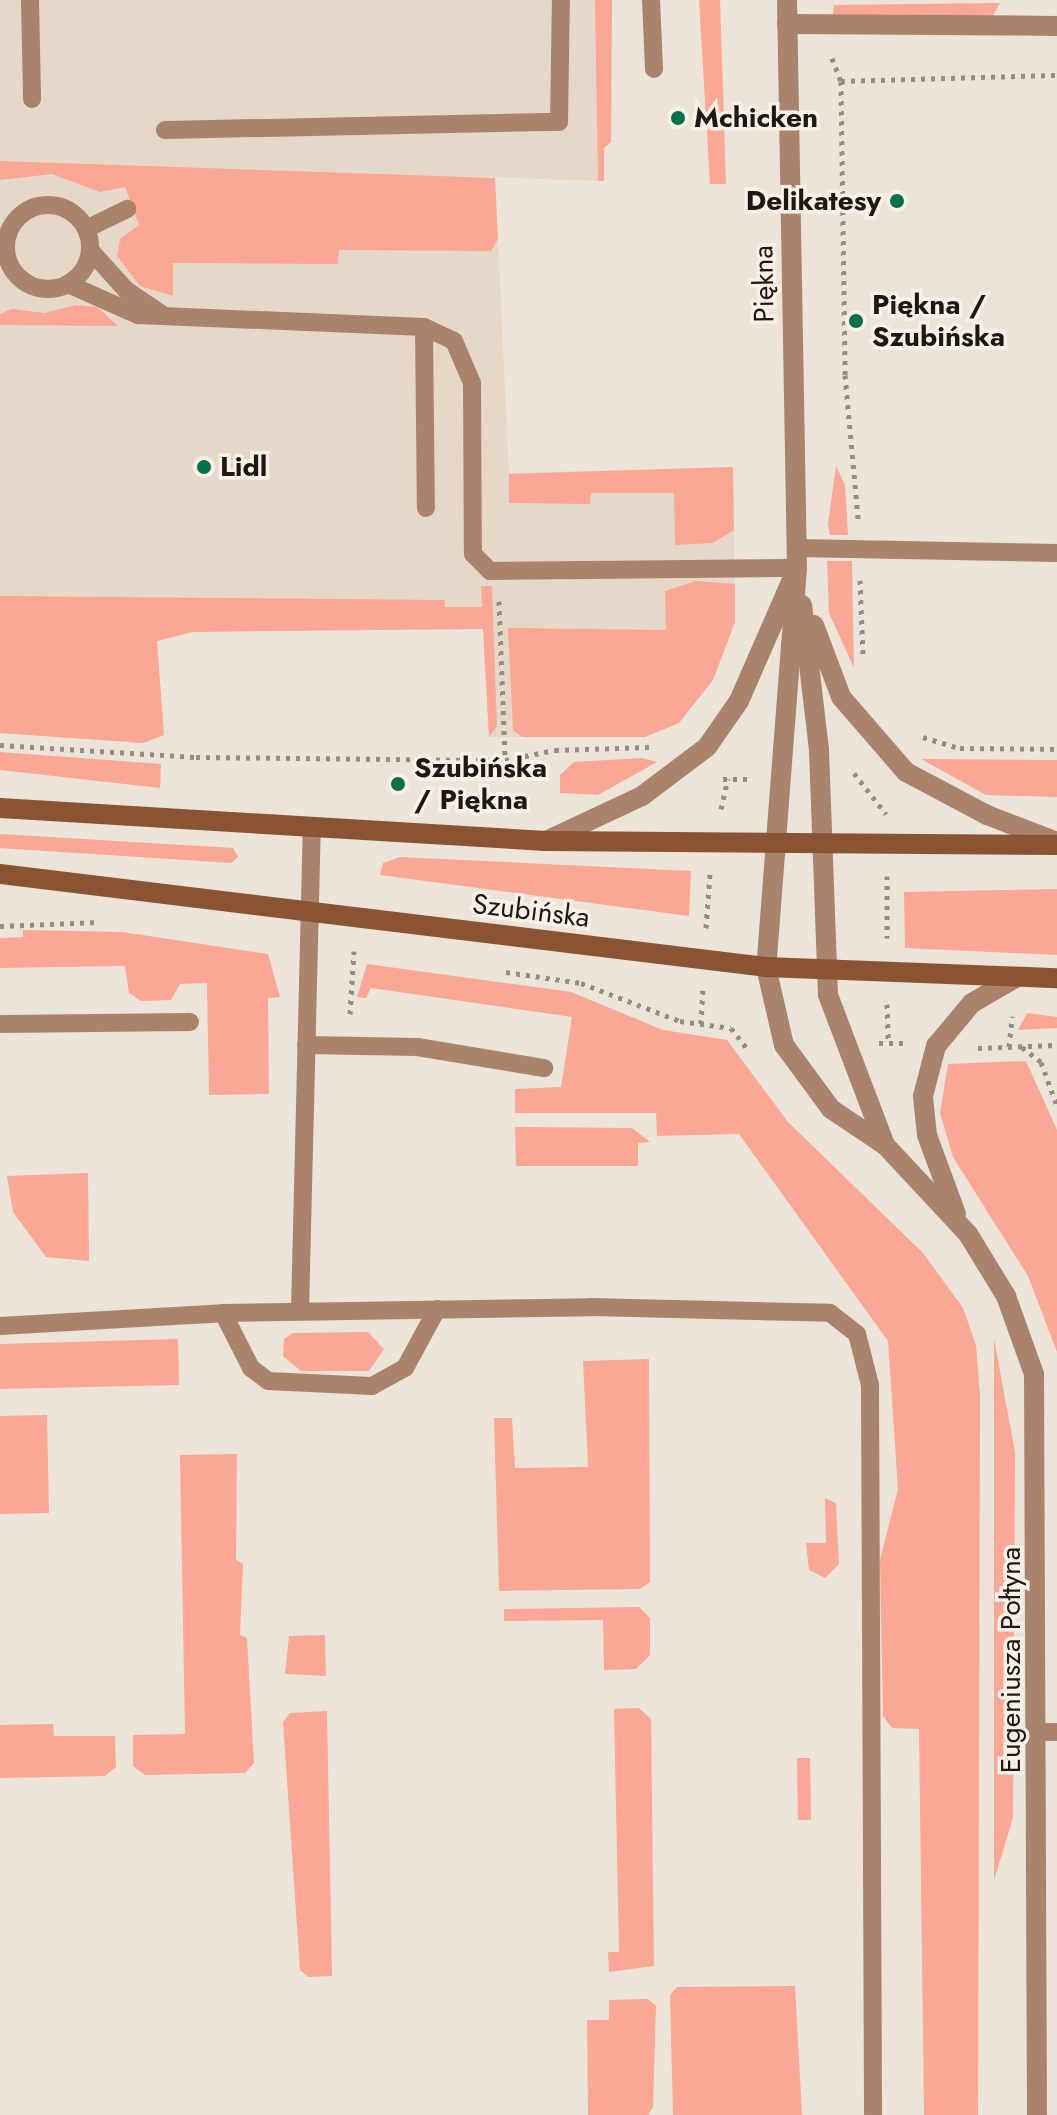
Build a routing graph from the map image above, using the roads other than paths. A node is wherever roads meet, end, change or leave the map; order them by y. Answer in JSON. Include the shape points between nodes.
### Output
{"nodes":[{"id":1,"x":30,"y":0,"type":"edge"},
{"id":2,"x":561,"y":0,"type":"edge"},
{"id":3,"x":651,"y":0,"type":"edge"},
{"id":4,"x":787,"y":0,"type":"edge"},
{"id":5,"x":787,"y":24,"type":"junction"},
{"id":6,"x":1057,"y":26,"type":"edge"},
{"id":7,"x":654,"y":69,"type":"dead end"},
{"id":8,"x":32,"y":99,"type":"dead end"},
{"id":9,"x":165,"y":130,"type":"dead end"},
{"id":10,"x":127,"y":209,"type":"dead end"},
{"id":11,"x":4,"y":227,"type":"edge"},
{"id":12,"x":86,"y":229,"type":"junction"},
{"id":13,"x":90,"y":250,"type":"junction"},
{"id":14,"x":68,"y":284,"type":"junction"},
{"id":15,"x":172,"y":319,"type":"junction"},
{"id":16,"x":424,"y":327,"type":"junction"},
{"id":17,"x":426,"y":508,"type":"dead end"},
{"id":18,"x":1057,"y":553,"type":"edge"},
{"id":19,"x":797,"y":558,"type":"junction"},
{"id":20,"x":0,"y":808,"type":"edge"},
{"id":21,"x":312,"y":829,"type":"junction"},
{"id":22,"x":546,"y":841,"type":"junction"},
{"id":23,"x":1057,"y":843,"type":"edge"},
{"id":24,"x":821,"y":845,"type":"junction"},
{"id":25,"x":777,"y":847,"type":"junction"},
{"id":26,"x":0,"y":874,"type":"edge"},
{"id":27,"x":309,"y":911,"type":"junction"},
{"id":28,"x":766,"y":967,"type":"junction"},
{"id":29,"x":825,"y":970,"type":"junction"},
{"id":30,"x":1017,"y":977,"type":"junction"},
{"id":31,"x":1057,"y":978,"type":"edge"},
{"id":32,"x":190,"y":1022,"type":"dead end"},
{"id":33,"x":0,"y":1024,"type":"edge"},
{"id":34,"x":306,"y":1045,"type":"junction"},
{"id":35,"x":544,"y":1068,"type":"dead end"},
{"id":36,"x":885,"y":1145,"type":"junction"},
{"id":37,"x":960,"y":1226,"type":"junction"},
{"id":38,"x":437,"y":1309,"type":"junction"},
{"id":39,"x":300,"y":1311,"type":"junction"},
{"id":40,"x":223,"y":1313,"type":"junction"},
{"id":41,"x":0,"y":1326,"type":"edge"},
{"id":42,"x":1048,"y":1732,"type":"edge"},
{"id":43,"x":873,"y":2115,"type":"edge"},
{"id":44,"x":1037,"y":2115,"type":"edge"}],
"edges":[{"from":1,"to":8,"type":"lane"},
{"from":2,"to":9,"type":"lane","via":[[559,122]]},
{"from":3,"to":7,"type":"lane"},
{"from":4,"to":5,"type":"street","name":"Piękna"},
{"from":5,"to":6,"type":"street"},
{"from":5,"to":19,"type":"street","name":"Piękna"},
{"from":10,"to":12,"type":"lane"},
{"from":11,"to":12,"type":"lane","via":[[26,210],[52,205]]},
{"from":11,"to":14,"type":"lane","via":[[6,258],[22,281],[47,290]]},
{"from":12,"to":13,"type":"lane"},
{"from":13,"to":14,"type":"lane"},
{"from":13,"to":15,"type":"lane","via":[[126,290]]},
{"from":14,"to":15,"type":"lane","via":[[108,306]]},
{"from":15,"to":16,"type":"lane"},
{"from":16,"to":17,"type":"lane"},
{"from":16,"to":19,"type":"lane","via":[[454,341],[469,366],[473,554],[498,574]]},
{"from":18,"to":19,"type":"lane","via":[[859,547]]},
{"from":19,"to":22,"type":"street","name":"Piękna","via":[[739,701],[707,747],[642,796]]},
{"from":19,"to":23,"type":"street","name":"Piękna","via":[[841,697],[884,751],[932,790]]},
{"from":19,"to":24,"type":"street","name":"Piękna","via":[[819,750]]},
{"from":19,"to":25,"type":"street","name":"Piękna"},
{"from":20,"to":21,"type":"main road"},
{"from":21,"to":22,"type":"main road"},
{"from":21,"to":27,"type":"lane"},
{"from":22,"to":25,"type":"main road"},
{"from":23,"to":24,"type":"main road"},
{"from":24,"to":25,"type":"main road"},
{"from":24,"to":29,"type":"street","name":"Piękna"},
{"from":25,"to":28,"type":"street","name":"Eugeniusza Połtyna"},
{"from":26,"to":27,"type":"main road","name":"Szubińska"},
{"from":27,"to":28,"type":"main road","name":"Szubińska"},
{"from":27,"to":34,"type":"lane"},
{"from":28,"to":29,"type":"main road","name":"Szubińska"},
{"from":28,"to":36,"type":"street","name":"Eugeniusza Połtyna","via":[[784,1045],[831,1109]]},
{"from":29,"to":30,"type":"main road","name":"Szubińska"},
{"from":29,"to":36,"type":"street","name":"Eugeniusza Połtyna"},
{"from":30,"to":31,"type":"main road","name":"Szubińska"},
{"from":30,"to":37,"type":"street","name":"Eugeniusza Połtyna","via":[[951,1023],[936,1046],[923,1096],[927,1135]]},
{"from":32,"to":33,"type":"lane"},
{"from":34,"to":35,"type":"lane","via":[[349,1043]]},
{"from":34,"to":39,"type":"lane"},
{"from":36,"to":37,"type":"street","name":"Eugeniusza Połtyna"},
{"from":37,"to":42,"type":"street","name":"Eugeniusza Połtyna","via":[[1006,1296],[1034,1374]]},
{"from":38,"to":39,"type":"lane"},
{"from":38,"to":40,"type":"lane","via":[[405,1368],[372,1386],[268,1381],[251,1368]]},
{"from":38,"to":43,"type":"lane","via":[[830,1313],[857,1334],[870,1385]]},
{"from":39,"to":40,"type":"lane"},
{"from":40,"to":41,"type":"lane"},
{"from":42,"to":44,"type":"street","name":"Eugeniusza Połtyna"}]}
